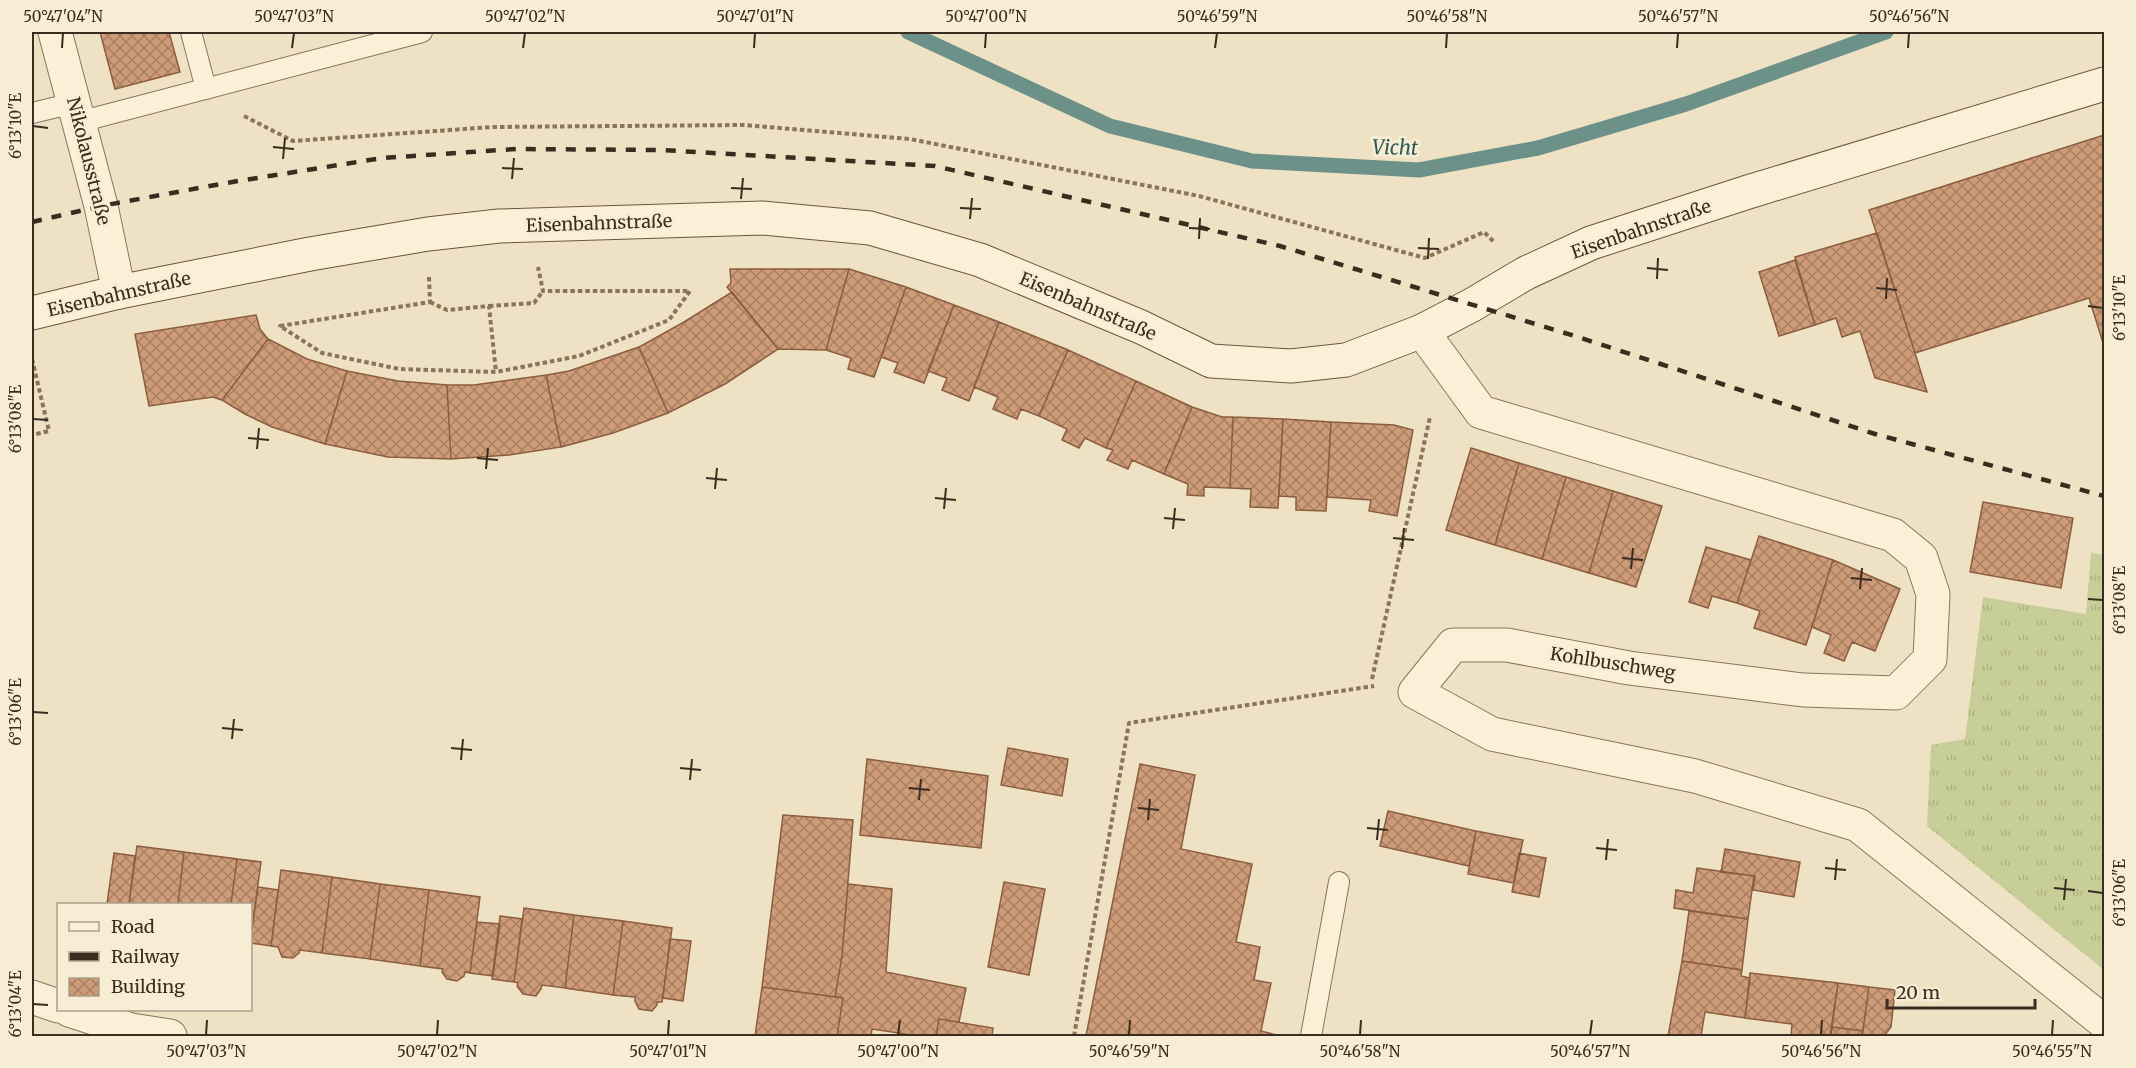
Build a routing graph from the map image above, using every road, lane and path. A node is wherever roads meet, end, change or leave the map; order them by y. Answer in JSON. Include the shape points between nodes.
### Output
{"nodes":[{"id":1,"x":55,"y":32,"type":"edge"},
{"id":2,"x":191,"y":32,"type":"edge"},
{"id":3,"x":422,"y":32,"type":"edge"},
{"id":4,"x":2104,"y":84,"type":"edge"},
{"id":5,"x":206,"y":89,"type":"junction"},
{"id":6,"x":32,"y":113,"type":"edge"},
{"id":7,"x":76,"y":113,"type":"junction"},
{"id":8,"x":241,"y":114,"type":"dead end"},
{"id":9,"x":530,"y":225,"type":"junction"},
{"id":10,"x":428,"y":234,"type":"junction"},
{"id":11,"x":1526,"y":273,"type":"junction"},
{"id":12,"x":543,"y":291,"type":"junction"},
{"id":13,"x":119,"y":292,"type":"junction"},
{"id":14,"x":430,"y":302,"type":"junction"},
{"id":15,"x":489,"y":306,"type":"junction"},
{"id":16,"x":32,"y":313,"type":"edge"},
{"id":17,"x":1422,"y":331,"type":"junction"},
{"id":18,"x":32,"y":359,"type":"edge"},
{"id":19,"x":1443,"y":360,"type":"junction"},
{"id":20,"x":496,"y":372,"type":"junction"},
{"id":21,"x":32,"y":435,"type":"edge"},
{"id":22,"x":1370,"y":686,"type":"junction"},
{"id":23,"x":1415,"y":692,"type":"junction"},
{"id":24,"x":1339,"y":882,"type":"dead end"},
{"id":25,"x":32,"y":997,"type":"edge"},
{"id":26,"x":57,"y":1006,"type":"edge"},
{"id":27,"x":72,"y":1011,"type":"edge"},
{"id":28,"x":2104,"y":1022,"type":"edge"},
{"id":29,"x":129,"y":1033,"type":"edge"},
{"id":30,"x":170,"y":1036,"type":"edge"},
{"id":31,"x":1074,"y":1036,"type":"edge"},
{"id":32,"x":1311,"y":1036,"type":"edge"}],
"edges":[{"from":1,"to":7,"type":"street","name":"Nikolausstraße"},
{"from":2,"to":5,"type":"lane"},
{"from":3,"to":5,"type":"lane"},
{"from":4,"to":11,"type":"street","name":"Eisenbahnstraße","via":[[1657,221],[1591,243]]},
{"from":5,"to":7,"type":"lane"},
{"from":6,"to":7,"type":"lane"},
{"from":7,"to":13,"type":"street","name":"Nikolausstraße"},
{"from":8,"to":11,"type":"path","via":[[293,141],[493,128],[732,125],[910,139],[1199,195],[1425,258],[1484,231]]},
{"from":9,"to":10,"type":"street","name":"Eisenbahnstraße"},
{"from":9,"to":12,"type":"path"},
{"from":9,"to":17,"type":"street","name":"Eisenbahnstraße","via":[[762,218],[870,228],[980,260],[1141,327],[1211,361],[1291,366],[1346,360]]},
{"from":10,"to":13,"type":"street","name":"Eisenbahnstraße"},
{"from":10,"to":14,"type":"path"},
{"from":11,"to":17,"type":"street","name":"Eisenbahnstraße"},
{"from":12,"to":15,"type":"path","via":[[534,303]]},
{"from":12,"to":20,"type":"path","via":[[690,291],[669,320],[579,356]]},
{"from":13,"to":16,"type":"street","name":"Eisenbahnstraße"},
{"from":14,"to":15,"type":"path","via":[[447,310]]},
{"from":14,"to":20,"type":"path","via":[[280,326],[322,353],[399,369]]},
{"from":15,"to":20,"type":"path"},
{"from":17,"to":19,"type":"street","name":"Kohlbuschweg"},
{"from":18,"to":21,"type":"path","via":[[49,431]]},
{"from":19,"to":22,"type":"path"},
{"from":19,"to":23,"type":"street","name":"Kohlbuschweg","via":[[1480,412],[1893,535],[1921,558],[1933,594],[1930,659],[1896,693],[1803,690],[1629,668],[1508,645],[1453,645]]},
{"from":22,"to":23,"type":"path"},
{"from":22,"to":31,"type":"path","via":[[1128,723]]},
{"from":23,"to":28,"type":"street","via":[[1492,734],[1695,776],[1858,825]]},
{"from":24,"to":32,"type":"lane"},
{"from":25,"to":26,"type":"street"},
{"from":27,"to":29,"type":"street"},
{"from":29,"to":30,"type":"street"}]}
